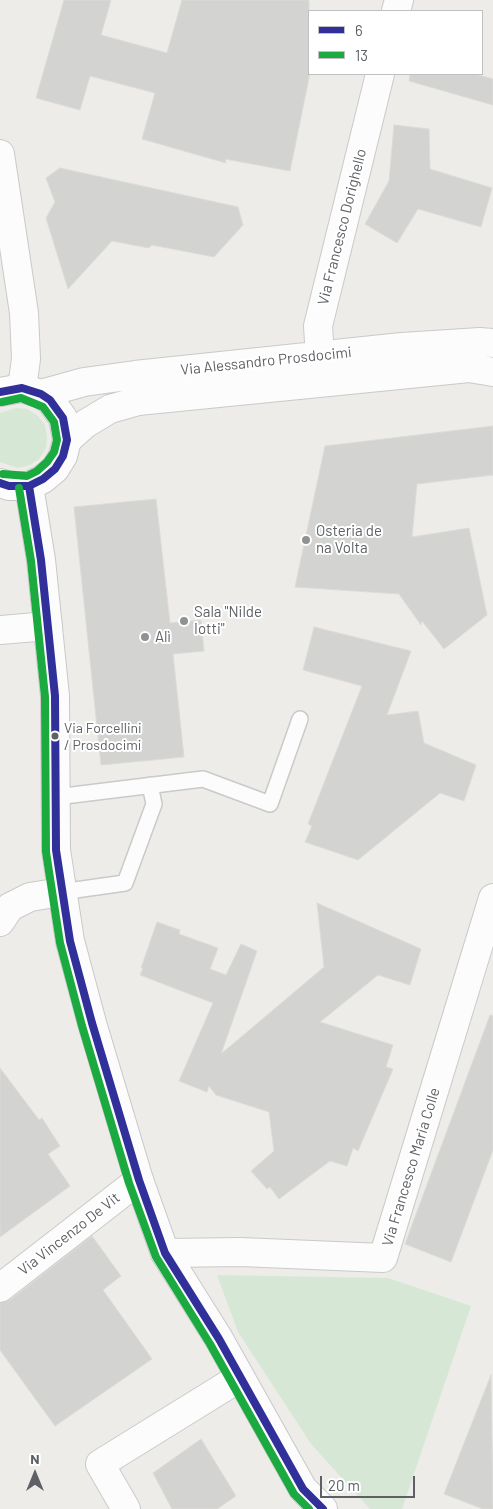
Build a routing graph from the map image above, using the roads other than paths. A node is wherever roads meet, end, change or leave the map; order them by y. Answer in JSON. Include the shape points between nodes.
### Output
{"nodes":[{"id":1,"x":380,"y":75,"type":"edge"},
{"id":2,"x":1,"y":167,"type":"edge"},
{"id":3,"x":493,"y":343,"type":"edge"},
{"id":4,"x":319,"y":356,"type":"junction"},
{"id":5,"x":493,"y":372,"type":"edge"},
{"id":6,"x":322,"y":382,"type":"junction"},
{"id":7,"x":21,"y":391,"type":"edge"},
{"id":8,"x":67,"y":440,"type":"junction"},
{"id":9,"x":0,"y":483,"type":"edge"},
{"id":10,"x":29,"y":486,"type":"junction"},
{"id":11,"x":48,"y":626,"type":"junction"},
{"id":12,"x":0,"y":630,"type":"edge"},
{"id":13,"x":300,"y":718,"type":"dead end"},
{"id":14,"x":150,"y":785,"type":"junction"},
{"id":15,"x":56,"y":797,"type":"junction"},
{"id":16,"x":62,"y":892,"type":"junction"},
{"id":17,"x":493,"y":898,"type":"edge"},
{"id":18,"x":0,"y":922,"type":"edge"},
{"id":19,"x":138,"y":1180,"type":"junction"},
{"id":20,"x":165,"y":1253,"type":"junction"},
{"id":21,"x":0,"y":1288,"type":"edge"},
{"id":22,"x":239,"y":1378,"type":"junction"},
{"id":23,"x":126,"y":1509,"type":"edge"},
{"id":24,"x":323,"y":1509,"type":"edge"}],
"edges":[{"from":1,"to":4,"type":"street","name":"Via Francesco Dorighello","via":[[318,326]]},
{"from":2,"to":7,"type":"street","via":[[24,313],[26,359]]},
{"from":3,"to":4,"type":"street","name":"Via Alessandro Prosdocimi","via":[[402,347]]},
{"from":4,"to":6,"type":"street","name":"Via Francesco Dorighello"},
{"from":4,"to":7,"type":"street","name":"Via Alessandro Prosdocimi","via":[[92,380]]},
{"from":5,"to":6,"type":"street","name":"Via Alessandro Prosdocimi","via":[[469,368]]},
{"from":6,"to":8,"type":"street","name":"Via Alessandro Prosdocimi","via":[[138,401],[110,409]]},
{"from":7,"to":8,"type":"street","via":[[50,400],[63,418]]},
{"from":8,"to":10,"type":"street","via":[[55,469]]},
{"from":9,"to":10,"type":"street"},
{"from":10,"to":11,"type":"street"},
{"from":11,"to":12,"type":"street"},
{"from":11,"to":15,"type":"street","via":[[55,696]]},
{"from":13,"to":14,"type":"lane","via":[[270,804],[203,778]]},
{"from":14,"to":15,"type":"lane"},
{"from":14,"to":16,"type":"lane","via":[[154,804],[125,883]]},
{"from":15,"to":16,"type":"street","via":[[56,850]]},
{"from":16,"to":18,"type":"street","via":[[30,897],[10,907]]},
{"from":16,"to":19,"type":"street","via":[[70,942]]},
{"from":17,"to":20,"type":"street","name":"Via Francesco Maria Colle","via":[[383,1258],[241,1252]]},
{"from":19,"to":20,"type":"street"},
{"from":19,"to":21,"type":"street","name":"Via Vincenzo De Vit"},
{"from":20,"to":22,"type":"street"},
{"from":22,"to":23,"type":"street","via":[[100,1464]]},
{"from":22,"to":24,"type":"street","via":[[303,1489]]}]}
